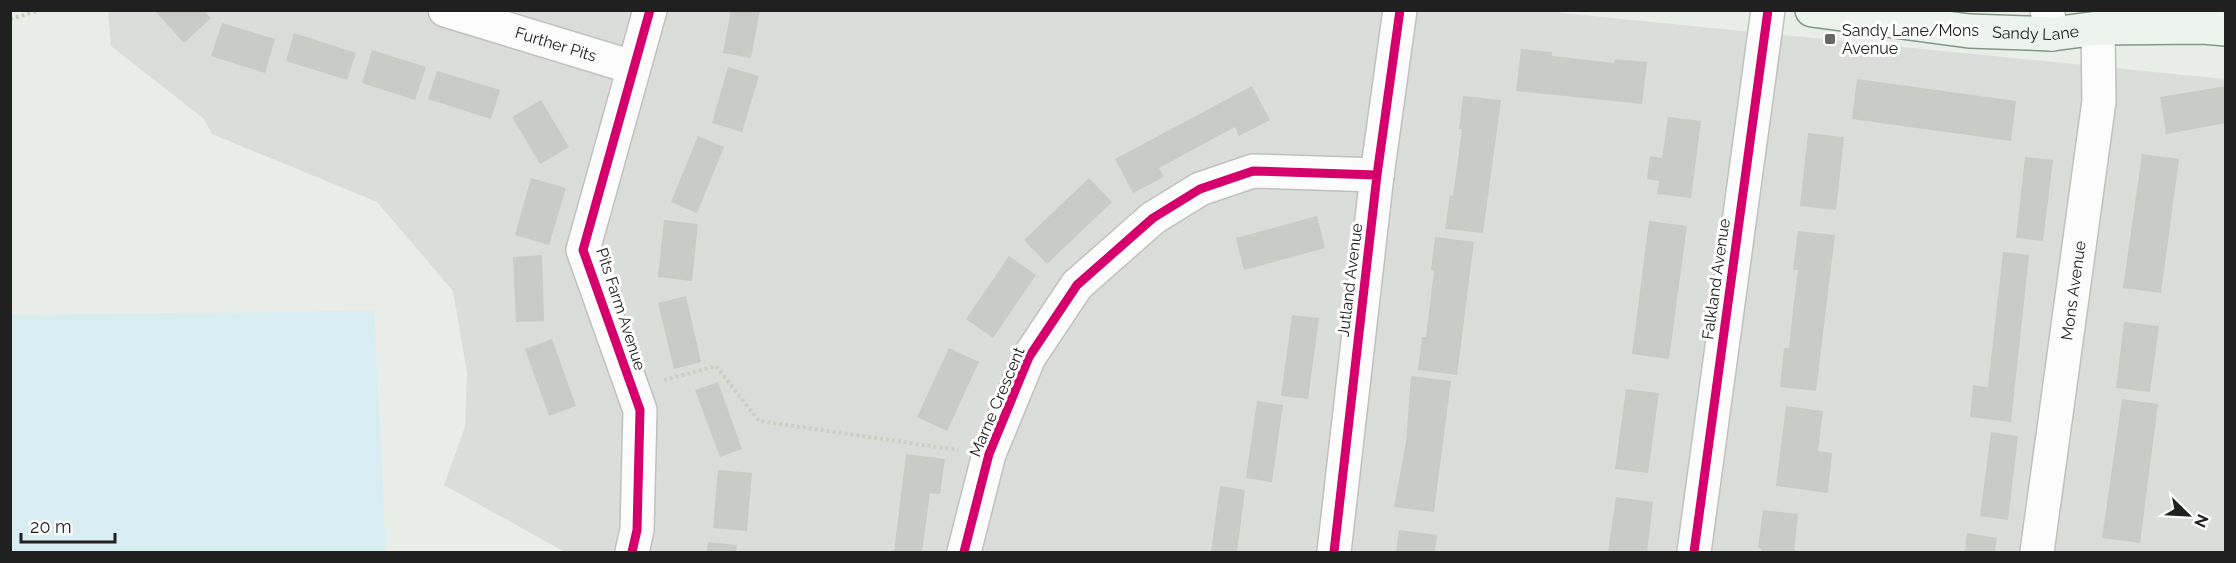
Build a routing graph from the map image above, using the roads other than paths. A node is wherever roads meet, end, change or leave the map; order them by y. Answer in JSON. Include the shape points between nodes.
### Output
{"nodes":[{"id":1,"x":445,"y":10,"type":"edge"},
{"id":2,"x":650,"y":10,"type":"edge"},
{"id":3,"x":1400,"y":10,"type":"edge"},
{"id":4,"x":1768,"y":10,"type":"edge"},
{"id":5,"x":1812,"y":10,"type":"edge"},
{"id":6,"x":2050,"y":22,"type":"edge"},
{"id":7,"x":2098,"y":28,"type":"junction"},
{"id":8,"x":2226,"y":29,"type":"edge"},
{"id":9,"x":632,"y":67,"type":"junction"},
{"id":10,"x":1377,"y":175,"type":"junction"},
{"id":11,"x":632,"y":552,"type":"edge"},
{"id":12,"x":964,"y":552,"type":"edge"},
{"id":13,"x":1334,"y":552,"type":"edge"},
{"id":14,"x":1694,"y":552,"type":"edge"},
{"id":15,"x":2037,"y":552,"type":"edge"}],
"edges":[{"from":1,"to":9,"type":"street","name":"Further Pits"},
{"from":2,"to":9,"type":"street","name":"Pits Farm Avenue"},
{"from":3,"to":10,"type":"street","name":"Jutland Avenue"},
{"from":4,"to":14,"type":"street","name":"Falkland Avenue"},
{"from":5,"to":6,"type":"main road","name":"Sandy Lane","via":[[1968,31]]},
{"from":6,"to":7,"type":"main road","name":"Sandy Lane"},
{"from":7,"to":8,"type":"main road","name":"Sandy Lane"},
{"from":7,"to":15,"type":"street","name":"Mons Avenue","via":[[2099,101]]},
{"from":9,"to":11,"type":"street","name":"Pits Farm Avenue","via":[[583,250],[640,410],[637,530]]},
{"from":10,"to":12,"type":"street","name":"Marne Crescent","via":[[1253,171],[1200,189],[1153,218],[1077,285],[1029,357],[989,454]]},
{"from":10,"to":13,"type":"street","name":"Jutland Avenue"}]}
